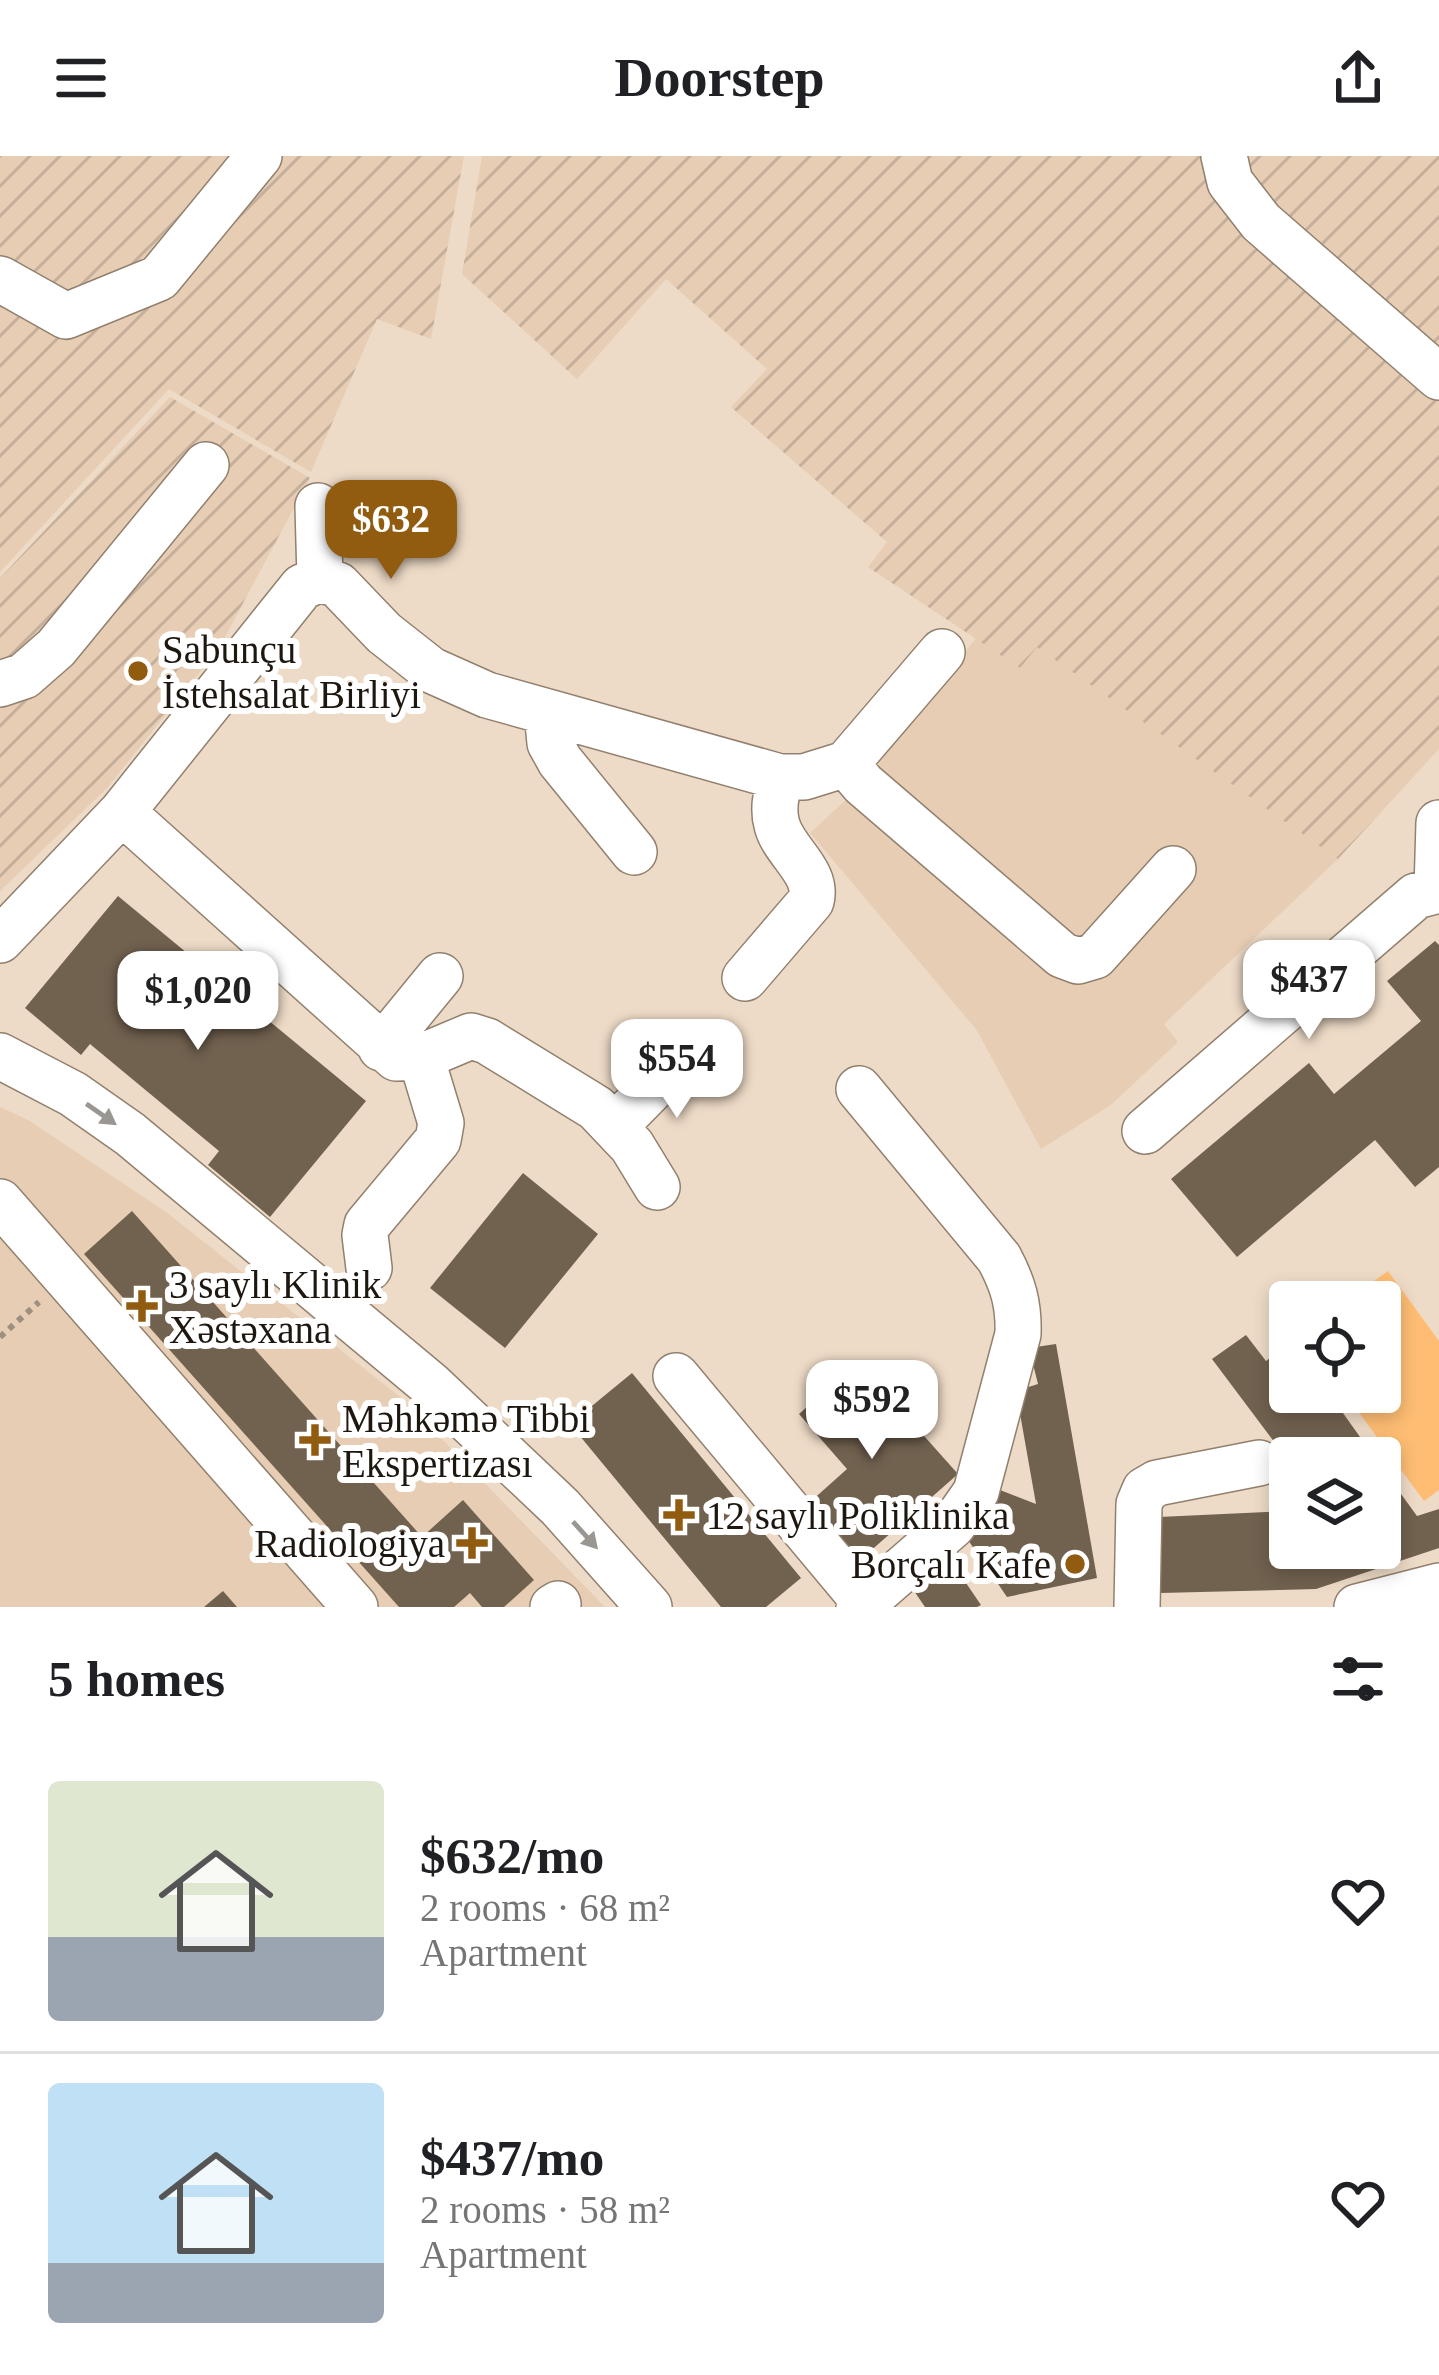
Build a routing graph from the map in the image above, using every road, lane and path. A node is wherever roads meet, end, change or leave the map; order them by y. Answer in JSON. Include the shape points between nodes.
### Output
{"nodes":[{"id":1,"x":259,"y":156,"type":"edge"},
{"id":2,"x":1224,"y":156,"type":"edge"},
{"id":3,"x":0,"y":279,"type":"edge"},
{"id":4,"x":1439,"y":377,"type":"edge"},
{"id":5,"x":206,"y":465,"type":"dead end"},
{"id":6,"x":318,"y":506,"type":"dead end"},
{"id":7,"x":320,"y":579,"type":"junction"},
{"id":8,"x":942,"y":652,"type":"dead end"},
{"id":9,"x":0,"y":684,"type":"edge"},
{"id":10,"x":547,"y":712,"type":"junction"},
{"id":11,"x":846,"y":764,"type":"junction"},
{"id":12,"x":780,"y":777,"type":"junction"},
{"id":13,"x":122,"y":812,"type":"junction"},
{"id":14,"x":1439,"y":823,"type":"edge"},
{"id":15,"x":634,"y":852,"type":"dead end"},
{"id":16,"x":1173,"y":869,"type":"dead end"},
{"id":17,"x":1438,"y":890,"type":"edge"},
{"id":18,"x":0,"y":940,"type":"edge"},
{"id":19,"x":440,"y":976,"type":"dead end"},
{"id":20,"x":745,"y":978,"type":"dead end"},
{"id":21,"x":401,"y":1052,"type":"junction"},
{"id":22,"x":0,"y":1056,"type":"edge"},
{"id":23,"x":681,"y":1059,"type":"dead end"},
{"id":24,"x":859,"y":1089,"type":"dead end"},
{"id":25,"x":615,"y":1126,"type":"junction"},
{"id":26,"x":1144,"y":1131,"type":"dead end"},
{"id":27,"x":657,"y":1186,"type":"dead end"},
{"id":28,"x":0,"y":1202,"type":"edge"},
{"id":29,"x":369,"y":1268,"type":"dead end"},
{"id":30,"x":68,"y":1275,"type":"junction"},
{"id":31,"x":0,"y":1337,"type":"edge"},
{"id":32,"x":676,"y":1376,"type":"dead end"},
{"id":33,"x":1259,"y":1462,"type":"dead end"},
{"id":34,"x":1439,"y":1586,"type":"edge"},
{"id":35,"x":861,"y":1604,"type":"edge"},
{"id":36,"x":355,"y":1607,"type":"edge"},
{"id":37,"x":649,"y":1607,"type":"edge"},
{"id":38,"x":1137,"y":1607,"type":"edge"},
{"id":39,"x":1357,"y":1607,"type":"edge"}],
"edges":[{"from":1,"to":3,"type":"street","via":[[159,278],[66,316]]},
{"from":2,"to":4,"type":"street","via":[[1230,182],[1261,222]]},
{"from":5,"to":9,"type":"street","via":[[56,648]]},
{"from":6,"to":7,"type":"street"},
{"from":7,"to":10,"type":"street","via":[[338,585],[431,670]]},
{"from":7,"to":13,"type":"street","via":[[302,587]]},
{"from":8,"to":11,"type":"street"},
{"from":10,"to":12,"type":"street"},
{"from":10,"to":15,"type":"street","via":[[560,761]]},
{"from":11,"to":12,"type":"street"},
{"from":11,"to":16,"type":"street","via":[[1078,961],[1095,956]]},
{"from":12,"to":20,"type":"street","via":[[776,821],[814,892]]},
{"from":13,"to":18,"type":"street"},
{"from":13,"to":21,"type":"street"},
{"from":14,"to":17,"type":"street"},
{"from":17,"to":26,"type":"street","via":[[1416,896]]},
{"from":19,"to":21,"type":"street"},
{"from":21,"to":25,"type":"street","via":[[471,1036],[487,1041]]},
{"from":21,"to":29,"type":"street","via":[[441,1123],[438,1140],[367,1225]]},
{"from":22,"to":37,"type":"street","one_way":true,"via":[[130,1134],[431,1385],[560,1507]]},
{"from":23,"to":25,"type":"street"},
{"from":24,"to":35,"type":"street","via":[[999,1258],[1019,1310],[976,1492],[953,1525]]},
{"from":25,"to":27,"type":"street"},
{"from":28,"to":30,"type":"street"},
{"from":30,"to":31,"type":"path"},
{"from":30,"to":36,"type":"street"},
{"from":32,"to":35,"type":"street"},
{"from":33,"to":38,"type":"street","via":[[1145,1490]]},
{"from":34,"to":39,"type":"street"}]}
